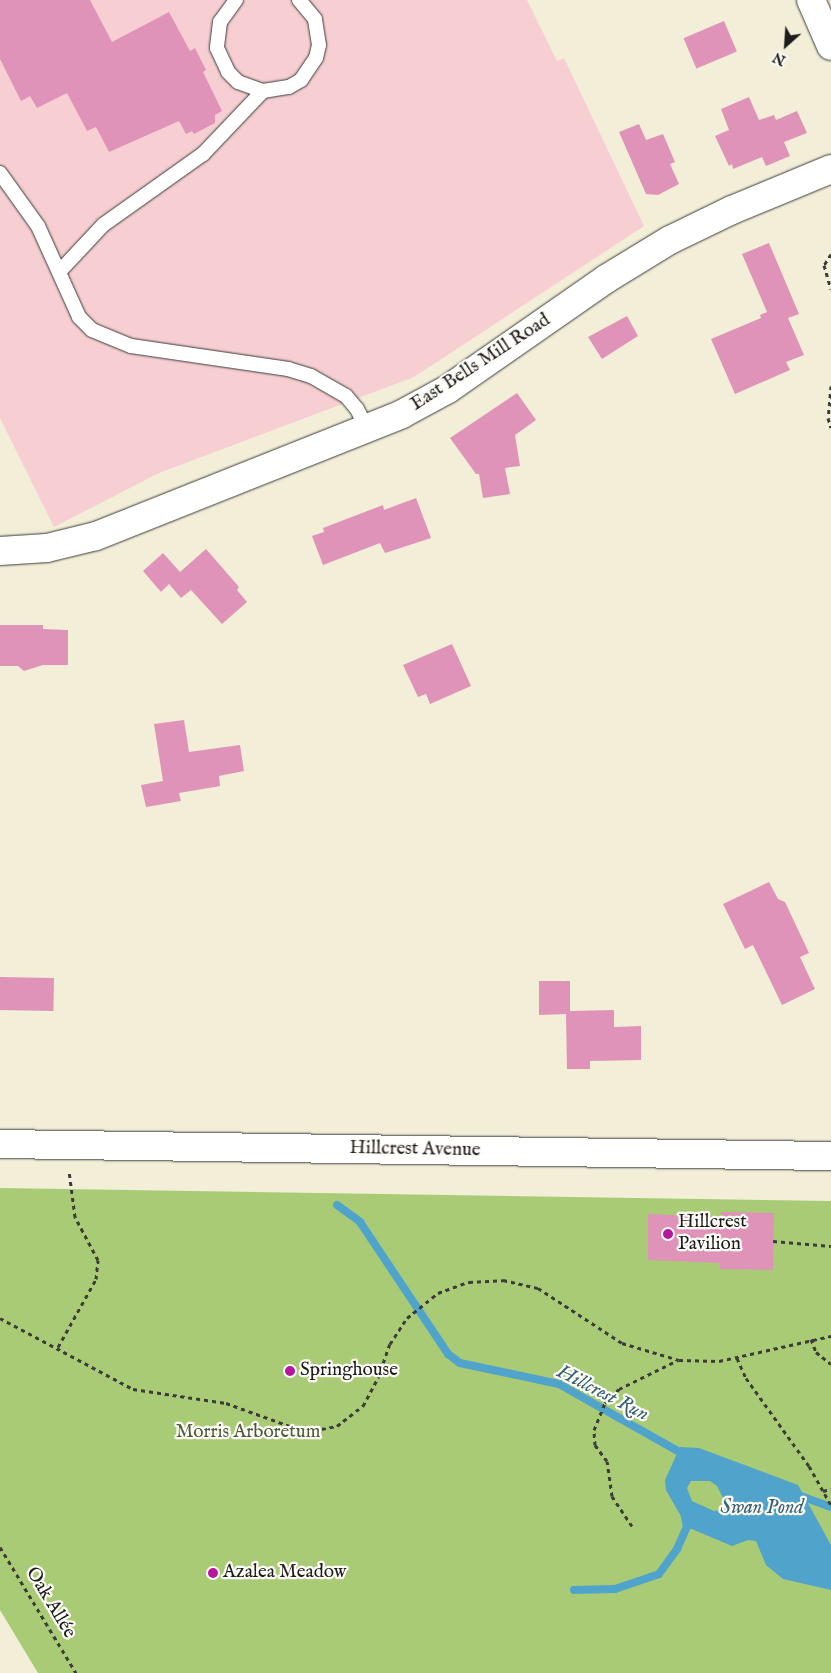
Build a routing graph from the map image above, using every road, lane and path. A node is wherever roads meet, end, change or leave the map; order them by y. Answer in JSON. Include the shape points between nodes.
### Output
{"nodes":[{"id":1,"x":235,"y":0,"type":"edge"},
{"id":2,"x":299,"y":0,"type":"edge"},
{"id":3,"x":811,"y":0,"type":"edge"},
{"id":4,"x":831,"y":46,"type":"edge"},
{"id":5,"x":263,"y":91,"type":"junction"},
{"id":6,"x":831,"y":169,"type":"edge"},
{"id":7,"x":0,"y":173,"type":"edge"},
{"id":8,"x":831,"y":254,"type":"edge"},
{"id":9,"x":60,"y":271,"type":"junction"},
{"id":10,"x":831,"y":289,"type":"edge"},
{"id":11,"x":831,"y":386,"type":"edge"},
{"id":12,"x":831,"y":428,"type":"edge"},
{"id":13,"x":367,"y":429,"type":"junction"},
{"id":14,"x":0,"y":551,"type":"edge"},
{"id":15,"x":0,"y":1144,"type":"edge"},
{"id":16,"x":67,"y":1145,"type":"junction"},
{"id":17,"x":831,"y":1156,"type":"edge"},
{"id":18,"x":773,"y":1241,"type":"dead end"},
{"id":19,"x":831,"y":1246,"type":"edge"},
{"id":20,"x":0,"y":1318,"type":"edge"},
{"id":21,"x":831,"y":1336,"type":"edge"},
{"id":22,"x":811,"y":1339,"type":"junction"},
{"id":23,"x":58,"y":1347,"type":"junction"},
{"id":24,"x":737,"y":1358,"type":"junction"},
{"id":25,"x":679,"y":1360,"type":"junction"},
{"id":26,"x":831,"y":1364,"type":"edge"},
{"id":27,"x":831,"y":1489,"type":"edge"},
{"id":28,"x":824,"y":1493,"type":"junction"},
{"id":29,"x":831,"y":1505,"type":"edge"},
{"id":30,"x":632,"y":1526,"type":"dead end"},
{"id":31,"x":0,"y":1547,"type":"edge"},
{"id":32,"x":76,"y":1673,"type":"edge"}],
"edges":[{"from":1,"to":5,"type":"lane","via":[[220,22],[217,48],[228,72],[238,82]]},
{"from":2,"to":5,"type":"lane","via":[[315,19],[319,45],[316,58],[301,80],[289,87]]},
{"from":3,"to":4,"type":"street"},
{"from":5,"to":9,"type":"lane","via":[[203,154],[103,225]]},
{"from":6,"to":13,"type":"street","name":"East Bells Mill Road","via":[[670,240],[606,279],[448,389]]},
{"from":7,"to":9,"type":"lane","via":[[38,226]]},
{"from":8,"to":10,"type":"path","via":[[824,265]]},
{"from":9,"to":13,"type":"lane","via":[[79,318],[92,330],[131,346],[288,369],[311,376],[346,396]]},
{"from":11,"to":12,"type":"path","via":[[828,418]]},
{"from":13,"to":14,"type":"street","name":"East Bells Mill Road","via":[[96,536],[47,548]]},
{"from":15,"to":16,"type":"street","name":"Hillcrest Avenue"},
{"from":16,"to":17,"type":"street","name":"Hillcrest Avenue"},
{"from":16,"to":23,"type":"path","via":[[75,1217],[98,1260],[96,1279]]},
{"from":18,"to":19,"type":"path"},
{"from":20,"to":23,"type":"path"},
{"from":21,"to":22,"type":"path"},
{"from":22,"to":24,"type":"path"},
{"from":22,"to":26,"type":"path","via":[[816,1352]]},
{"from":23,"to":25,"type":"path","via":[[106,1377],[133,1389],[226,1403],[306,1432],[337,1426],[363,1406],[378,1378],[390,1344],[407,1318],[424,1301],[469,1282],[520,1282],[553,1296],[622,1343]]},
{"from":24,"to":25,"type":"path","via":[[698,1362]]},
{"from":24,"to":28,"type":"path","via":[[746,1378]]},
{"from":25,"to":30,"type":"path","via":[[632,1380],[604,1403],[597,1422],[593,1438],[607,1461],[612,1496]]},
{"from":27,"to":28,"type":"path"},
{"from":28,"to":29,"type":"path"},
{"from":31,"to":32,"type":"path","name":"Oak Allée"}]}
